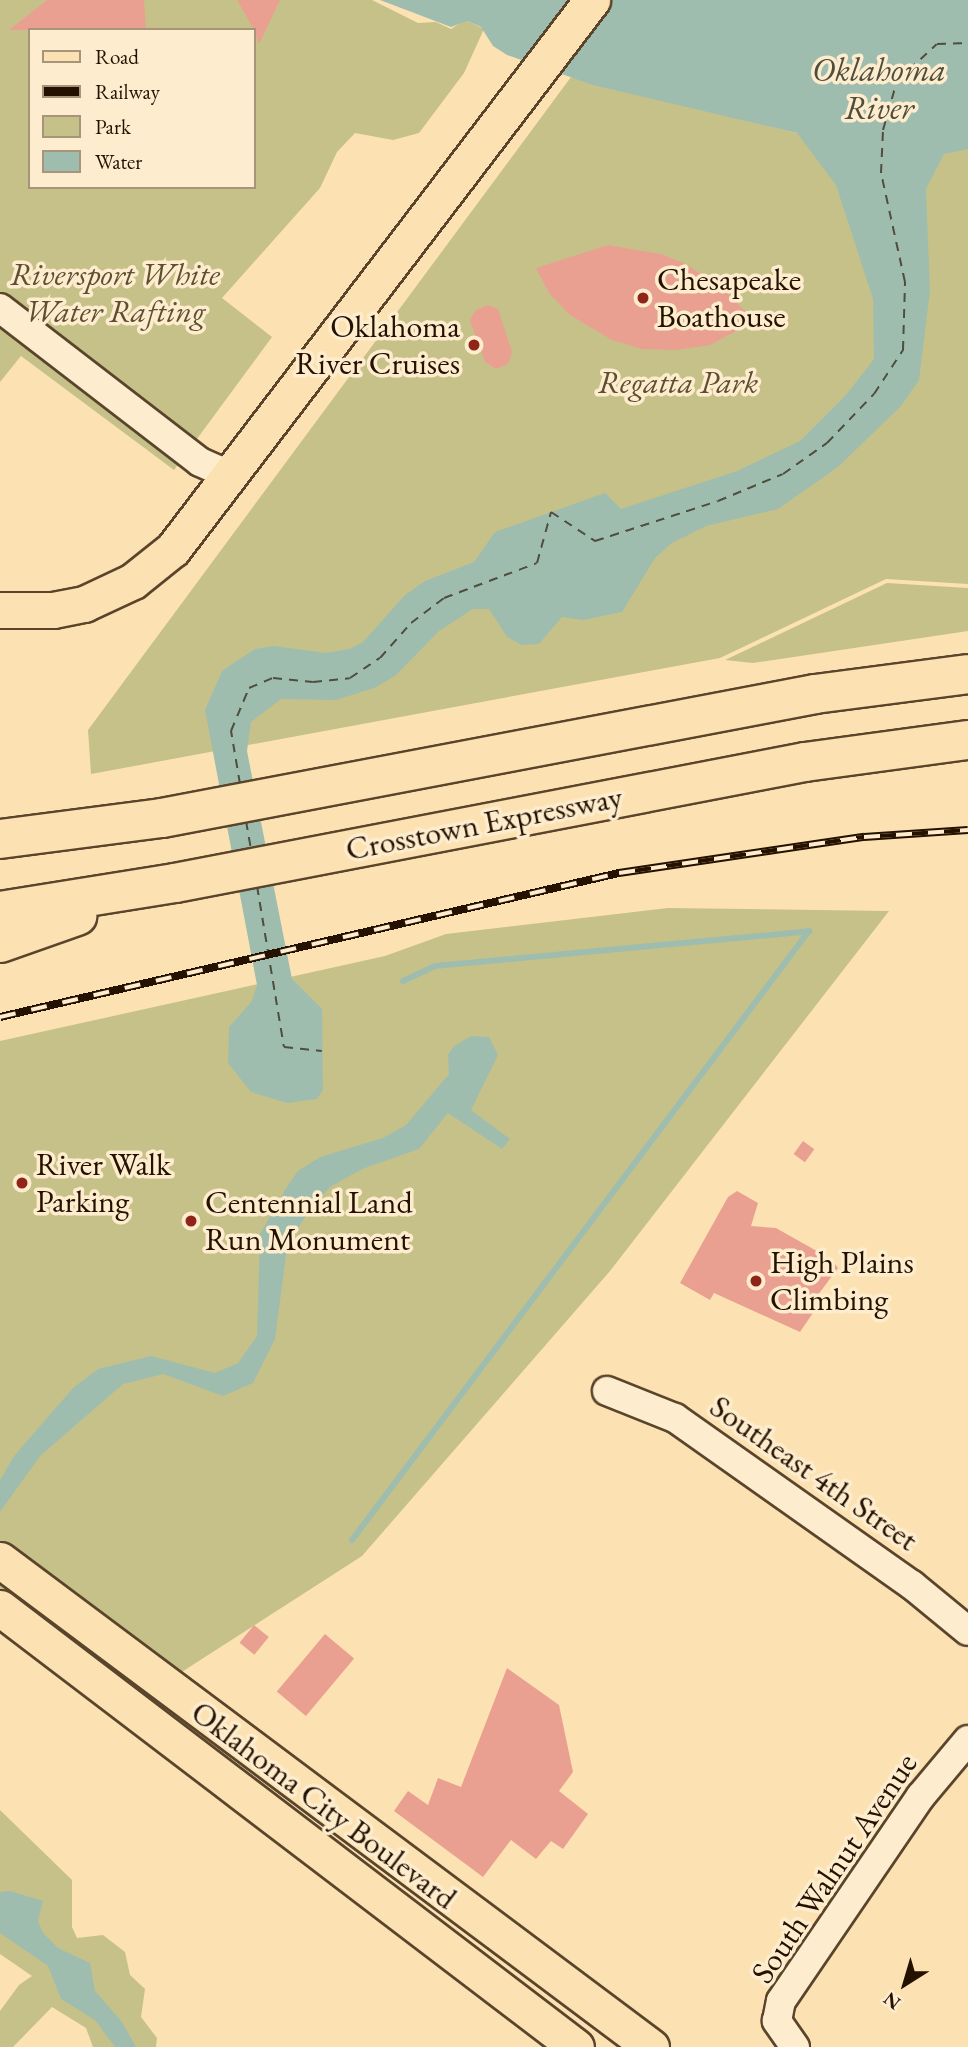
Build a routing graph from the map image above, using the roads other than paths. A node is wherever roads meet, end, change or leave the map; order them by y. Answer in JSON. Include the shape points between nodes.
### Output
{"nodes":[{"id":1,"x":592,"y":0,"type":"edge"},
{"id":2,"x":0,"y":308,"type":"edge"},
{"id":3,"x":230,"y":476,"type":"junction"},
{"id":4,"x":0,"y":610,"type":"edge"},
{"id":5,"x":968,"y":674,"type":"edge"},
{"id":6,"x":968,"y":740,"type":"edge"},
{"id":7,"x":0,"y":839,"type":"edge"},
{"id":8,"x":175,"y":883,"type":"junction"},
{"id":9,"x":0,"y":911,"type":"edge"},
{"id":10,"x":0,"y":943,"type":"edge"},
{"id":11,"x":607,"y":1391,"type":"dead end"},
{"id":12,"x":0,"y":1560,"type":"edge"},
{"id":13,"x":0,"y":1608,"type":"edge"},
{"id":14,"x":968,"y":1631,"type":"edge"},
{"id":15,"x":968,"y":1740,"type":"edge"},
{"id":16,"x":791,"y":2044,"type":"edge"},
{"id":17,"x":576,"y":2047,"type":"edge"},
{"id":18,"x":651,"y":2047,"type":"edge"}],
"edges":[{"from":1,"to":3,"type":"main road"},
{"from":2,"to":3,"type":"street","via":[[200,462]]},
{"from":3,"to":4,"type":"main road","via":[[173,549],[133,581],[84,604],[53,610]]},
{"from":5,"to":7,"type":"highway","name":"Crosstown Expressway","via":[[815,694],[162,818]]},
{"from":6,"to":8,"type":"highway","name":"Crosstown Expressway","via":[[805,762]]},
{"from":8,"to":9,"type":"highway","name":"Crosstown Expressway"},
{"from":8,"to":10,"type":"highway"},
{"from":11,"to":14,"type":"street","name":"Southeast 4th Street","via":[[675,1418],[912,1585]]},
{"from":12,"to":18,"type":"main road","name":"Oklahoma City Boulevard"},
{"from":13,"to":17,"type":"main road","name":"Oklahoma City Boulevard"},
{"from":15,"to":16,"type":"street","name":"South Walnut Avenue","via":[[921,1796],[781,2001],[777,2021]]}]}
